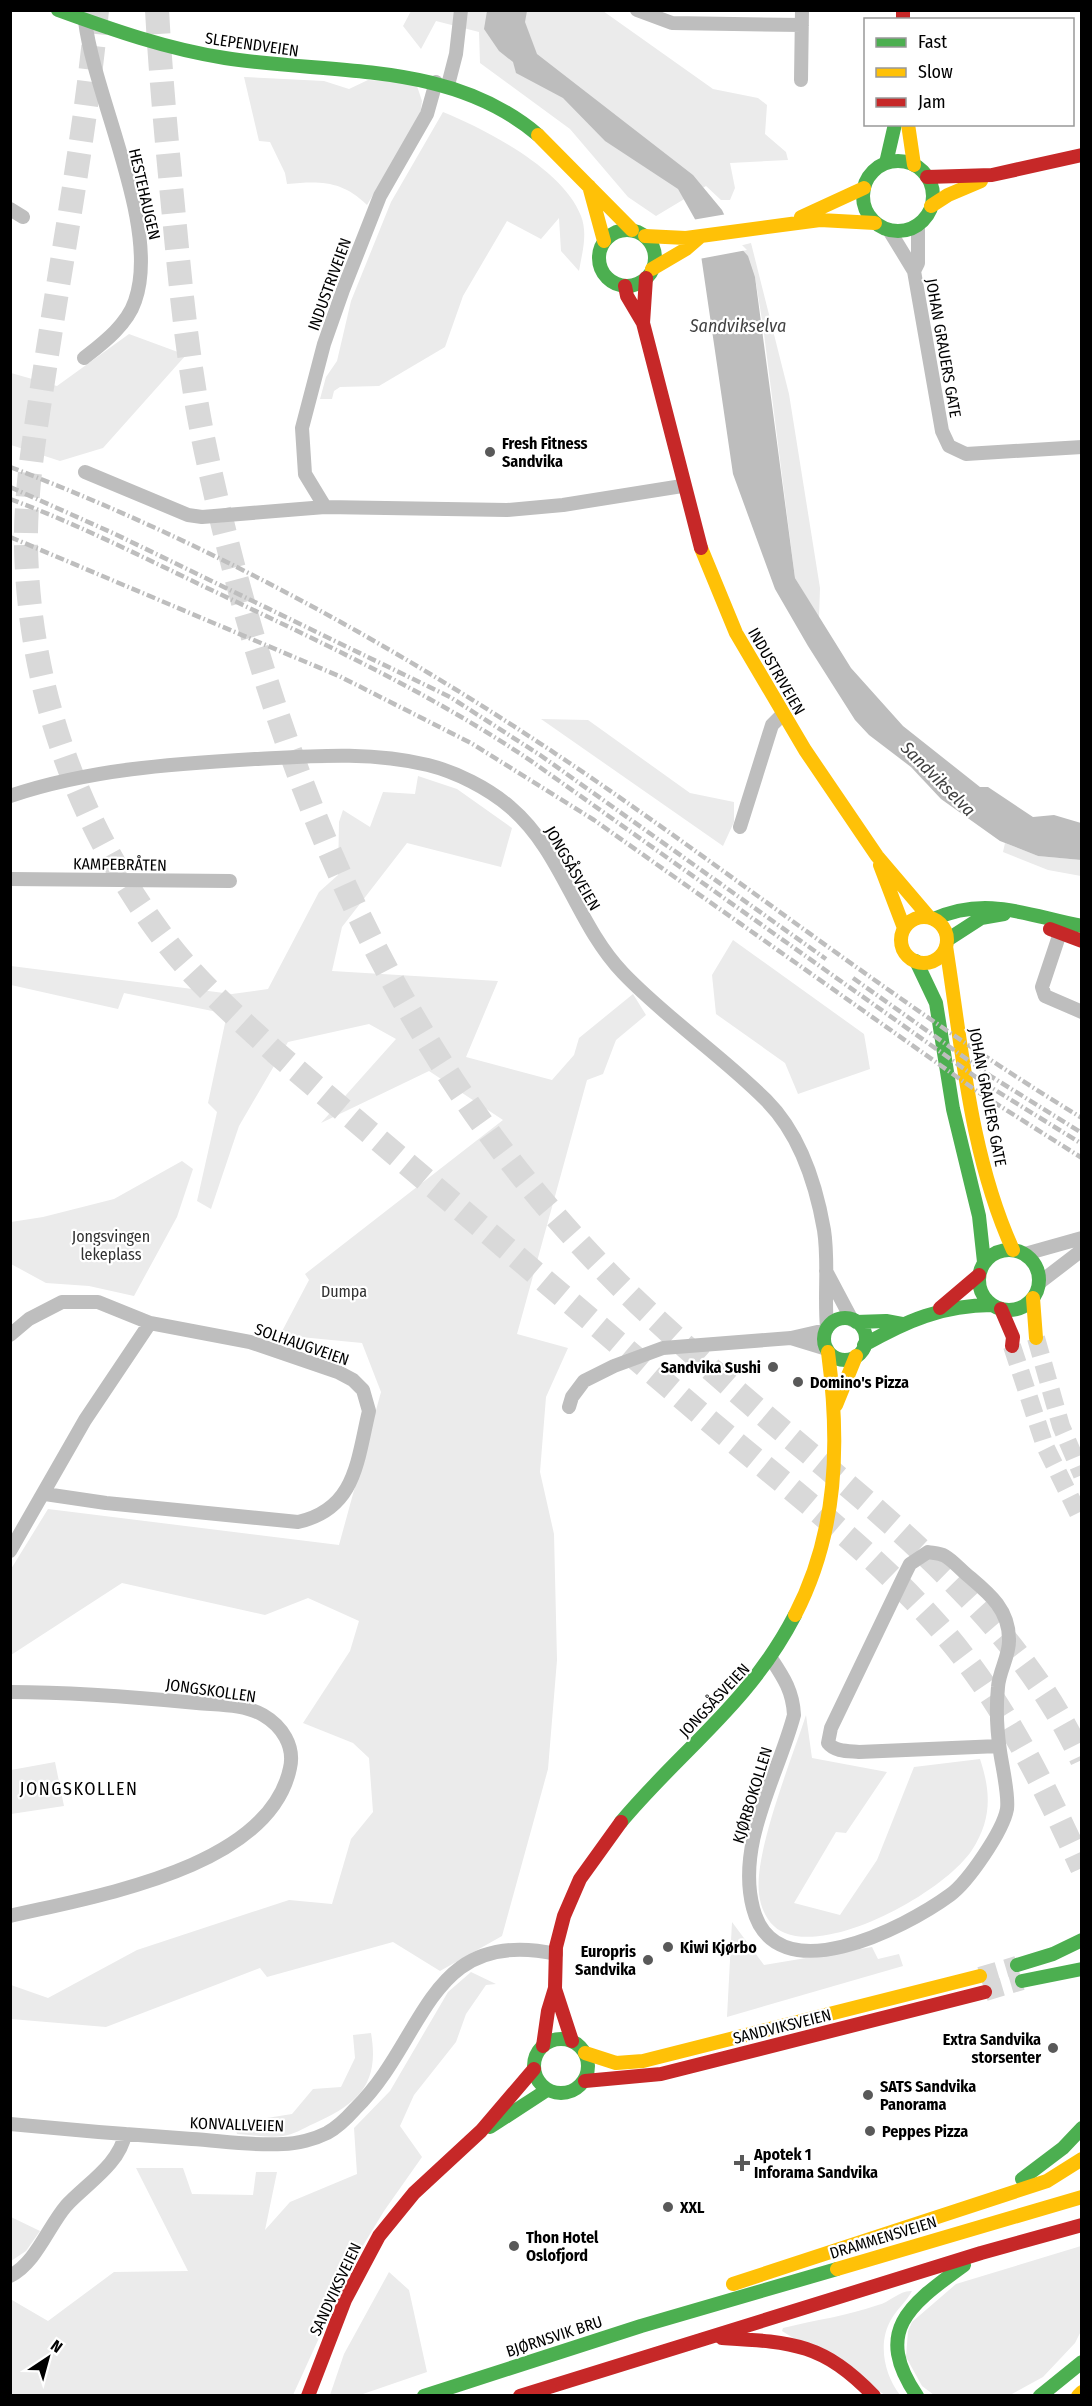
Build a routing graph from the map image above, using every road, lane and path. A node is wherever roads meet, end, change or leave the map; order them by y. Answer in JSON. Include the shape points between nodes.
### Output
{"nodes":[{"id":1,"x":58,"y":10,"type":"edge"},
{"id":2,"x":461,"y":10,"type":"edge"},
{"id":3,"x":637,"y":10,"type":"edge"},
{"id":4,"x":802,"y":10,"type":"edge"},
{"id":5,"x":85,"y":21,"type":"junction"},
{"id":6,"x":802,"y":25,"type":"junction"},
{"id":7,"x":801,"y":80,"type":"dead end"},
{"id":8,"x":442,"y":84,"type":"junction"},
{"id":9,"x":895,"y":126,"type":"edge"},
{"id":10,"x":908,"y":126,"type":"edge"},
{"id":11,"x":1082,"y":155,"type":"edge"},
{"id":12,"x":886,"y":163,"type":"junction"},
{"id":13,"x":914,"y":165,"type":"junction"},
{"id":14,"x":992,"y":175,"type":"junction"},
{"id":15,"x":927,"y":177,"type":"junction"},
{"id":16,"x":589,"y":186,"type":"junction"},
{"id":17,"x":864,"y":188,"type":"junction"},
{"id":18,"x":931,"y":206,"type":"junction"},
{"id":19,"x":10,"y":209,"type":"edge"},
{"id":20,"x":23,"y":217,"type":"dead end"},
{"id":21,"x":875,"y":223,"type":"junction"},
{"id":22,"x":782,"y":224,"type":"junction"},
{"id":23,"x":918,"y":225,"type":"junction"},
{"id":24,"x":889,"y":230,"type":"junction"},
{"id":25,"x":638,"y":233,"type":"junction"},
{"id":26,"x":701,"y":236,"type":"junction"},
{"id":27,"x":604,"y":241,"type":"junction"},
{"id":28,"x":914,"y":271,"type":"junction"},
{"id":29,"x":649,"y":274,"type":"junction"},
{"id":30,"x":625,"y":286,"type":"junction"},
{"id":31,"x":644,"y":324,"type":"junction"},
{"id":32,"x":84,"y":358,"type":"dead end"},
{"id":33,"x":1082,"y":447,"type":"edge"},
{"id":34,"x":85,"y":472,"type":"dead end"},
{"id":35,"x":682,"y":486,"type":"junction"},
{"id":36,"x":325,"y":507,"type":"junction"},
{"id":37,"x":782,"y":715,"type":"junction"},
{"id":38,"x":10,"y":796,"type":"edge"},
{"id":39,"x":740,"y":827,"type":"dead end"},
{"id":40,"x":877,"y":856,"type":"junction"},
{"id":41,"x":10,"y":879,"type":"edge"},
{"id":42,"x":230,"y":881,"type":"dead end"},
{"id":43,"x":931,"y":918,"type":"junction"},
{"id":44,"x":1082,"y":926,"type":"edge"},
{"id":45,"x":904,"y":928,"type":"junction"},
{"id":46,"x":1060,"y":933,"type":"junction"},
{"id":47,"x":1082,"y":941,"type":"edge"},
{"id":48,"x":946,"y":943,"type":"junction"},
{"id":49,"x":916,"y":961,"type":"junction"},
{"id":50,"x":1082,"y":1012,"type":"edge"},
{"id":51,"x":1082,"y":1238,"type":"edge"},
{"id":52,"x":1082,"y":1250,"type":"edge"},
{"id":53,"x":1019,"y":1252,"type":"junction"},
{"id":54,"x":982,"y":1268,"type":"junction"},
{"id":55,"x":826,"y":1271,"type":"junction"},
{"id":56,"x":1040,"y":1284,"type":"junction"},
{"id":57,"x":1034,"y":1298,"type":"junction"},
{"id":58,"x":997,"y":1307,"type":"junction"},
{"id":59,"x":940,"y":1308,"type":"junction"},
{"id":60,"x":854,"y":1321,"type":"junction"},
{"id":61,"x":150,"y":1323,"type":"junction"},
{"id":62,"x":902,"y":1324,"type":"junction"},
{"id":63,"x":827,"y":1329,"type":"junction"},
{"id":64,"x":10,"y":1335,"type":"edge"},
{"id":65,"x":791,"y":1338,"type":"junction"},
{"id":66,"x":1036,"y":1338,"type":"tunnel mouth"},
{"id":67,"x":864,"y":1345,"type":"junction"},
{"id":68,"x":1012,"y":1346,"type":"tunnel mouth"},
{"id":69,"x":828,"y":1351,"type":"junction"},
{"id":70,"x":856,"y":1356,"type":"junction"},
{"id":71,"x":836,"y":1405,"type":"junction"},
{"id":72,"x":569,"y":1407,"type":"dead end"},
{"id":73,"x":45,"y":1494,"type":"junction"},
{"id":74,"x":10,"y":1551,"type":"edge"},
{"id":75,"x":772,"y":1660,"type":"junction"},
{"id":76,"x":10,"y":1692,"type":"edge"},
{"id":77,"x":999,"y":1746,"type":"junction"},
{"id":78,"x":10,"y":1916,"type":"edge"},
{"id":79,"x":1082,"y":1940,"type":"edge"},
{"id":80,"x":555,"y":1954,"type":"junction"},
{"id":81,"x":1017,"y":1965,"type":"tunnel mouth"},
{"id":82,"x":1082,"y":1969,"type":"edge"},
{"id":83,"x":980,"y":1976,"type":"tunnel mouth"},
{"id":84,"x":1022,"y":1981,"type":"tunnel mouth"},
{"id":85,"x":555,"y":1989,"type":"junction"},
{"id":86,"x":985,"y":1992,"type":"tunnel mouth"},
{"id":87,"x":572,"y":2041,"type":"junction"},
{"id":88,"x":543,"y":2046,"type":"junction"},
{"id":89,"x":585,"y":2054,"type":"junction"},
{"id":90,"x":534,"y":2069,"type":"junction"},
{"id":91,"x":585,"y":2081,"type":"junction"},
{"id":92,"x":547,"y":2090,"type":"junction"},
{"id":93,"x":10,"y":2124,"type":"edge"},
{"id":94,"x":1082,"y":2128,"type":"edge"},
{"id":95,"x":481,"y":2131,"type":"junction"},
{"id":96,"x":125,"y":2134,"type":"junction"},
{"id":97,"x":1082,"y":2159,"type":"edge"},
{"id":98,"x":998,"y":2195,"type":"junction"},
{"id":99,"x":1082,"y":2197,"type":"edge"},
{"id":100,"x":1082,"y":2225,"type":"edge"},
{"id":101,"x":981,"y":2253,"type":"junction"},
{"id":102,"x":10,"y":2276,"type":"edge"},
{"id":103,"x":694,"y":2307,"type":"junction"},
{"id":104,"x":705,"y":2337,"type":"junction"},
{"id":105,"x":1082,"y":2344,"type":"edge"},
{"id":106,"x":320,"y":2360,"type":"junction"},
{"id":107,"x":1082,"y":2362,"type":"edge"},
{"id":108,"x":1059,"y":2379,"type":"junction"},
{"id":109,"x":300,"y":2396,"type":"edge"},
{"id":110,"x":308,"y":2396,"type":"edge"},
{"id":111,"x":424,"y":2396,"type":"edge"},
{"id":112,"x":520,"y":2396,"type":"edge"},
{"id":113,"x":874,"y":2396,"type":"edge"},
{"id":114,"x":917,"y":2396,"type":"edge"},
{"id":115,"x":1040,"y":2396,"type":"edge"}],
"edges":[{"from":1,"to":5,"type":"main road","name":"SLEPENDVEIEN"},
{"from":2,"to":8,"type":"street","name":"INDUSTRIVEIEN","via":[[456,54]]},
{"from":3,"to":6,"type":"street","via":[[672,23]]},
{"from":4,"to":6,"type":"street"},
{"from":5,"to":8,"type":"main road","name":"SLEPENDVEIEN","via":[[146,42],[224,58],[385,72]]},
{"from":5,"to":32,"type":"street","name":"HESTEHAUGEN","via":[[89,52],[133,202],[142,256],[135,302],[122,325]]},
{"from":6,"to":7,"type":"street"},
{"from":8,"to":16,"type":"main road","via":[[491,103],[531,128]]},
{"from":8,"to":36,"type":"street","name":"INDUSTRIVEIEN","via":[[380,196],[324,344],[302,428],[305,474]]},
{"from":9,"to":12,"type":"main road"},
{"from":10,"to":13,"type":"main road"},
{"from":11,"to":14,"type":"main road"},
{"from":12,"to":13,"type":"main road","via":[[901,161]]},
{"from":12,"to":17,"type":"main road","via":[[873,171]]},
{"from":13,"to":15,"type":"main road"},
{"from":14,"to":15,"type":"main road"},
{"from":14,"to":18,"type":"main road"},
{"from":15,"to":18,"type":"main road","via":[[932,191]]},
{"from":16,"to":25,"type":"main road"},
{"from":16,"to":27,"type":"main road"},
{"from":17,"to":21,"type":"main road","via":[[866,211]]},
{"from":17,"to":22,"type":"main road"},
{"from":18,"to":23,"type":"main road"},
{"from":19,"to":20,"type":"street"},
{"from":21,"to":22,"type":"main road","via":[[855,219]]},
{"from":21,"to":24,"type":"main road"},
{"from":22,"to":26,"type":"main road"},
{"from":23,"to":24,"type":"main road","via":[[904,231]]},
{"from":23,"to":28,"type":"street","name":"JOHAN GRAUERS GATE","via":[[918,263]]},
{"from":24,"to":28,"type":"street","name":"JOHAN GRAUERS GATE"},
{"from":25,"to":26,"type":"main road","via":[[662,238]]},
{"from":25,"to":27,"type":"main road","via":[[616,232]]},
{"from":25,"to":29,"type":"main road","via":[[654,252]]},
{"from":26,"to":29,"type":"main road"},
{"from":27,"to":30,"type":"main road","via":[[598,255],[601,270],[611,281]]},
{"from":28,"to":33,"type":"street","name":"JOHAN GRAUERS GATE","via":[[942,431],[949,446],[966,454]]},
{"from":29,"to":30,"type":"main road","via":[[636,284]]},
{"from":29,"to":31,"type":"main road","name":"INDUSTRIVEIEN"},
{"from":30,"to":31,"type":"main road","name":"INDUSTRIVEIEN"},
{"from":31,"to":35,"type":"main road","name":"INDUSTRIVEIEN"},
{"from":34,"to":36,"type":"street","via":[[188,515],[220,517]]},
{"from":35,"to":36,"type":"street","via":[[507,510]]},
{"from":35,"to":37,"type":"main road","name":"INDUSTRIVEIEN","via":[[704,558],[731,622]]},
{"from":37,"to":39,"type":"street","via":[[772,725]]},
{"from":37,"to":40,"type":"main road","name":"INDUSTRIVEIEN"},
{"from":38,"to":55,"type":"street","name":"JONGSÅSVEIEN","via":[[87,774],[326,755],[398,759],[429,765],[470,782],[508,806],[529,826],[595,937],[624,973],[766,1100],[783,1122],[811,1177],[825,1233]]},
{"from":40,"to":43,"type":"main road","name":"INDUSTRIVEIEN"},
{"from":40,"to":45,"type":"main road","name":"INDUSTRIVEIEN"},
{"from":41,"to":42,"type":"street","name":"KAMPEBRÅTEN"},
{"from":43,"to":44,"type":"main road","via":[[954,909],[990,905]]},
{"from":43,"to":45,"type":"main road","via":[[917,918]]},
{"from":43,"to":48,"type":"main road","via":[[943,927]]},
{"from":45,"to":49,"type":"main road","via":[[903,947]]},
{"from":46,"to":47,"type":"main road"},
{"from":46,"to":48,"type":"main road","via":[[998,913],[973,922]]},
{"from":46,"to":50,"type":"street","via":[[1042,987],[1045,996]]},
{"from":48,"to":49,"type":"main road","via":[[933,960]]},
{"from":48,"to":53,"type":"main road","name":"JOHAN GRAUERS GATE","via":[[971,1106],[996,1213]]},
{"from":49,"to":54,"type":"main road","name":"JOHAN GRAUERS GATE","via":[[936,1003],[953,1109],[979,1216]]},
{"from":51,"to":53,"type":"street"},
{"from":52,"to":56,"type":"street"},
{"from":53,"to":54,"type":"main road","via":[[1002,1251]]},
{"from":53,"to":56,"type":"main road","via":[[1036,1267]]},
{"from":54,"to":58,"type":"main road","via":[[981,1292]]},
{"from":54,"to":59,"type":"main road"},
{"from":55,"to":60,"type":"street","name":"JONGSÅSVEIEN"},
{"from":55,"to":63,"type":"street","name":"JONGSÅSVEIEN"},
{"from":56,"to":57,"type":"main road"},
{"from":57,"to":58,"type":"main road","via":[[1019,1309]]},
{"from":57,"to":66,"type":"main road"},
{"from":58,"to":59,"type":"main road"},
{"from":58,"to":68,"type":"main road","via":[[1013,1337]]},
{"from":59,"to":62,"type":"main road"},
{"from":60,"to":62,"type":"main road"},
{"from":60,"to":63,"type":"main road","via":[[836,1320]]},
{"from":60,"to":67,"type":"main road","via":[[864,1332]]},
{"from":61,"to":64,"type":"street","name":"SOLHAUGVEIEN","via":[[105,1304],[82,1300],[62,1302],[43,1310]]},
{"from":61,"to":73,"type":"street","via":[[85,1420]]},
{"from":61,"to":73,"type":"street","name":"SOLHAUGVEIEN","via":[[250,1342],[353,1380],[363,1390],[369,1411],[352,1478],[343,1496],[332,1509],[315,1519],[298,1522]]},
{"from":62,"to":67,"type":"main road"},
{"from":63,"to":65,"type":"street"},
{"from":63,"to":69,"type":"main road","via":[[824,1340]]},
{"from":65,"to":69,"type":"street"},
{"from":65,"to":72,"type":"street","via":[[663,1348],[584,1381]]},
{"from":67,"to":70,"type":"main road"},
{"from":69,"to":70,"type":"main road","via":[[841,1359]]},
{"from":69,"to":71,"type":"main road","name":"JONGSÅSVEIEN"},
{"from":70,"to":71,"type":"main road","name":"JONGSÅSVEIEN"},
{"from":71,"to":75,"type":"main road","name":"JONGSÅSVEIEN","via":[[836,1470],[828,1525],[803,1603]]},
{"from":73,"to":74,"type":"street"},
{"from":75,"to":77,"type":"street","name":"KJØRBOKOLLEN","via":[[787,1682],[794,1715],[759,1820],[750,1865],[753,1907],[760,1929],[774,1943],[793,1950],[817,1951],[862,1942],[952,1894],[975,1868],[1007,1808]]},
{"from":75,"to":80,"type":"main road","name":"JONGSÅSVEIEN","via":[[599,1849],[576,1886]]},
{"from":76,"to":78,"type":"street","name":"JONGSKOLLEN","via":[[246,1708],[274,1722],[291,1748],[291,1762],[282,1791],[272,1806],[249,1830],[208,1859],[174,1873]]},
{"from":77,"to":77,"type":"street","name":"KJØRBOKOLLEN","via":[[998,1686],[1010,1641],[1008,1622],[1000,1605],[944,1555],[927,1552],[910,1564],[831,1728],[828,1743],[841,1750],[859,1752]]},
{"from":79,"to":81,"type":"main road"},
{"from":80,"to":85,"type":"main road","name":"JONGSÅSVEIEN"},
{"from":80,"to":96,"type":"street","name":"KONVALLVEIEN","via":[[514,1948],[468,1960],[424,2008],[401,2051],[370,2095],[327,2133],[284,2144]]},
{"from":82,"to":84,"type":"main road"},
{"from":83,"to":89,"type":"main road","name":"SANDVIKSVEIEN","via":[[643,2061],[616,2062]]},
{"from":85,"to":87,"type":"main road","name":"JONGSÅSVEIEN"},
{"from":85,"to":88,"type":"main road","name":"JONGSÅSVEIEN"},
{"from":86,"to":91,"type":"main road","name":"SANDVIKSVEIEN","via":[[661,2074]]},
{"from":87,"to":88,"type":"main road","via":[[557,2039]]},
{"from":87,"to":89,"type":"main road"},
{"from":88,"to":90,"type":"main road"},
{"from":89,"to":91,"type":"main road","via":[[589,2067]]},
{"from":90,"to":92,"type":"main road"},
{"from":90,"to":95,"type":"main road","name":"SANDVIKSVEIEN"},
{"from":91,"to":92,"type":"main road","via":[[568,2093]]},
{"from":92,"to":95,"type":"main road","name":"SANDVIKSVEIEN"},
{"from":93,"to":96,"type":"street","name":"KONVALLVEIEN"},
{"from":94,"to":98,"type":"main road","via":[[1054,2156]]},
{"from":95,"to":106,"type":"main road","name":"SANDVIKSVEIEN","via":[[426,2180],[384,2230],[353,2283]]},
{"from":96,"to":102,"type":"street","via":[[111,2161],[65,2207],[31,2257]]},
{"from":97,"to":98,"type":"main road","via":[[1047,2181]]},
{"from":98,"to":103,"type":"main road","via":[[787,2265]]},
{"from":99,"to":103,"type":"main road","name":"DRAMMENSVEIEN"},
{"from":100,"to":101,"type":"main road"},
{"from":101,"to":104,"type":"main road"},
{"from":101,"to":114,"type":"main road","via":[[920,2298],[904,2318],[897,2357]]},
{"from":103,"to":111,"type":"main road","name":"BJØRNSVIK BRU"},
{"from":104,"to":112,"type":"main road"},
{"from":104,"to":113,"type":"main road","via":[[798,2344],[823,2352],[849,2370]]},
{"from":105,"to":108,"type":"main road"},
{"from":106,"to":109,"type":"main road","name":"SANDVIKSVEIEN"},
{"from":106,"to":110,"type":"main road","name":"SANDVIKSVEIEN"},
{"from":107,"to":108,"type":"main road"},
{"from":108,"to":115,"type":"main road"}]}
